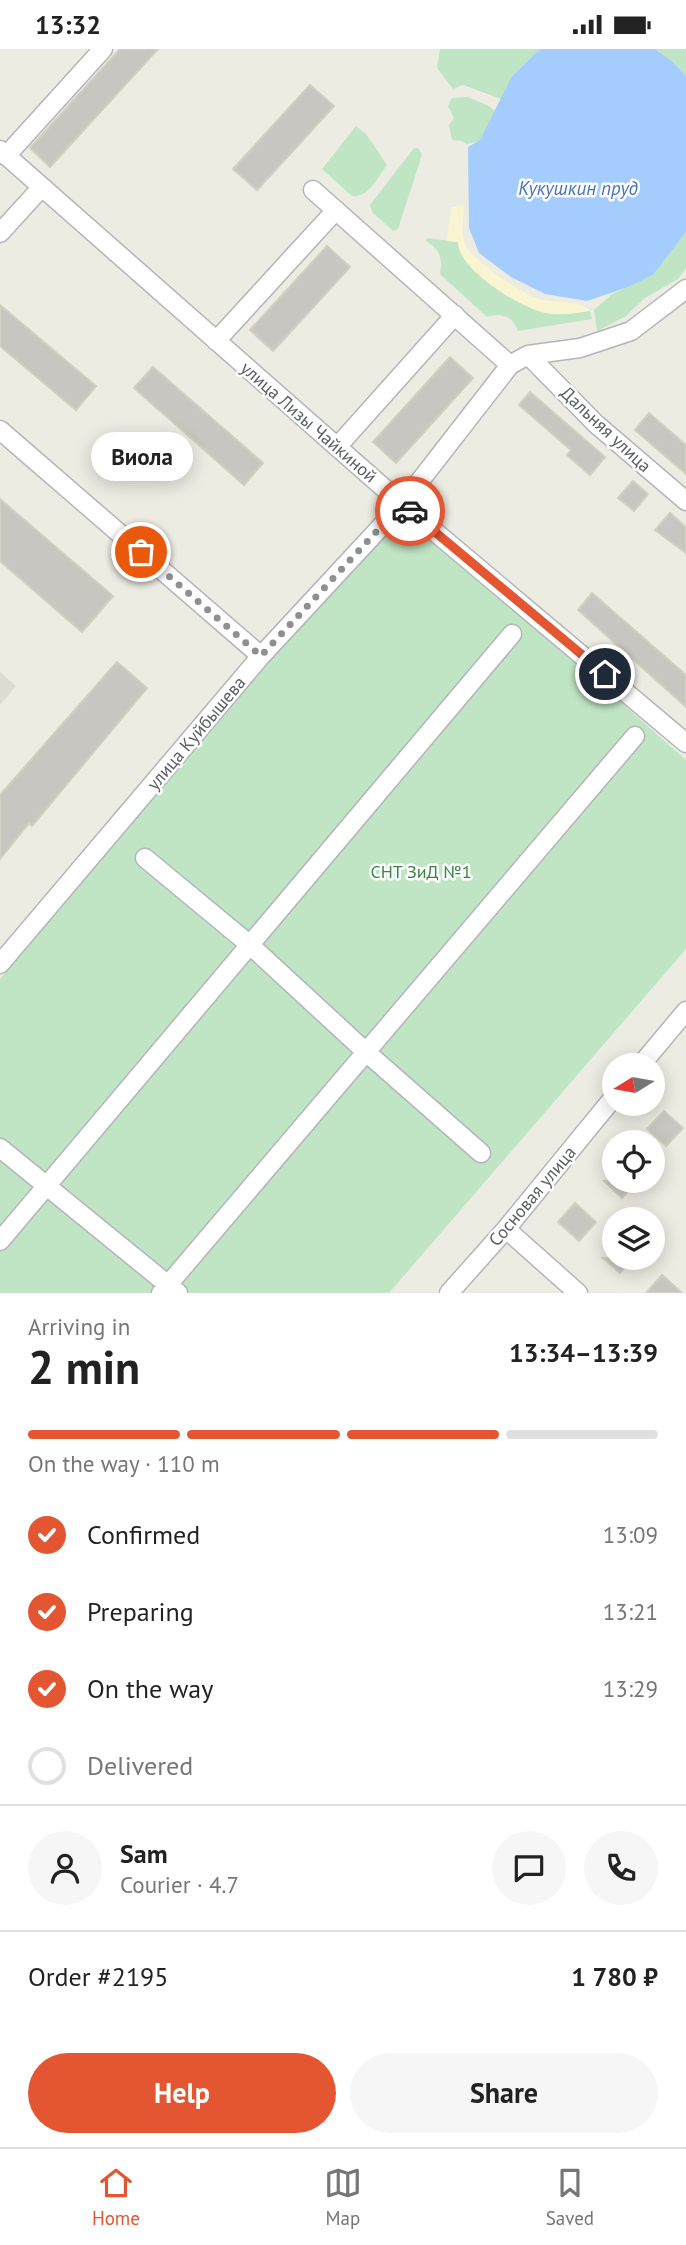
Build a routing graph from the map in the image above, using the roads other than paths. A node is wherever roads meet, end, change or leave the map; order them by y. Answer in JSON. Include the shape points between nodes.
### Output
{"nodes":[{"id":1,"x":103,"y":49,"type":"edge"},
{"id":2,"x":3,"y":153,"type":"edge"},
{"id":3,"x":41,"y":188,"type":"junction"},
{"id":4,"x":313,"y":190,"type":"dead end"},
{"id":5,"x":336,"y":209,"type":"junction"},
{"id":6,"x":0,"y":233,"type":"edge"},
{"id":7,"x":686,"y":289,"type":"edge"},
{"id":8,"x":455,"y":316,"type":"junction"},
{"id":9,"x":216,"y":341,"type":"junction"},
{"id":10,"x":528,"y":355,"type":"junction"},
{"id":11,"x":510,"y":365,"type":"junction"},
{"id":12,"x":0,"y":431,"type":"edge"},
{"id":13,"x":337,"y":447,"type":"junction"},
{"id":14,"x":686,"y":502,"type":"edge"},
{"id":15,"x":402,"y":504,"type":"junction"},
{"id":16,"x":512,"y":634,"type":"dead end"},
{"id":17,"x":261,"y":656,"type":"junction"},
{"id":18,"x":635,"y":736,"type":"dead end"},
{"id":19,"x":686,"y":743,"type":"edge"},
{"id":20,"x":145,"y":858,"type":"dead end"},
{"id":21,"x":250,"y":945,"type":"junction"},
{"id":22,"x":0,"y":964,"type":"edge"},
{"id":23,"x":683,"y":1020,"type":"edge"},
{"id":24,"x":366,"y":1052,"type":"junction"},
{"id":25,"x":652,"y":1053,"type":"edge"},
{"id":26,"x":602,"y":1112,"type":"edge"},
{"id":27,"x":0,"y":1148,"type":"edge"},
{"id":28,"x":481,"y":1153,"type":"dead end"},
{"id":29,"x":47,"y":1186,"type":"junction"},
{"id":30,"x":506,"y":1229,"type":"junction"},
{"id":31,"x":0,"y":1241,"type":"edge"},
{"id":32,"x":169,"y":1290,"type":"edge"},
{"id":33,"x":449,"y":1293,"type":"edge"},
{"id":34,"x":578,"y":1293,"type":"edge"}],
"edges":[{"from":1,"to":2,"type":"street"},
{"from":2,"to":3,"type":"street","name":"улица Лизы Чайкиной"},
{"from":3,"to":6,"type":"street"},
{"from":3,"to":9,"type":"street","name":"улица Лизы Чайкиной"},
{"from":4,"to":5,"type":"street"},
{"from":5,"to":8,"type":"street"},
{"from":5,"to":9,"type":"street"},
{"from":7,"to":10,"type":"street","name":"улица Куйбышева","via":[[631,331],[580,348]]},
{"from":8,"to":11,"type":"street"},
{"from":8,"to":13,"type":"street"},
{"from":9,"to":13,"type":"street","name":"улица Лизы Чайкиной"},
{"from":10,"to":11,"type":"street","name":"улица Куйбышева"},
{"from":10,"to":14,"type":"street","name":"Дальняя улица","via":[[596,424]]},
{"from":11,"to":15,"type":"street","name":"улица Куйбышева"},
{"from":12,"to":17,"type":"street"},
{"from":13,"to":15,"type":"street","name":"улица Лизы Чайкиной"},
{"from":15,"to":17,"type":"street","name":"улица Куйбышева"},
{"from":15,"to":19,"type":"street","name":"улица Лизы Чайкиной"},
{"from":16,"to":21,"type":"street"},
{"from":17,"to":22,"type":"street","name":"улица Куйбышева"},
{"from":18,"to":24,"type":"street"},
{"from":20,"to":21,"type":"street"},
{"from":21,"to":24,"type":"street"},
{"from":21,"to":29,"type":"street"},
{"from":23,"to":25,"type":"street"},
{"from":24,"to":28,"type":"street"},
{"from":24,"to":32,"type":"street"},
{"from":26,"to":30,"type":"street","name":"Сосновая улица"},
{"from":27,"to":29,"type":"street"},
{"from":29,"to":31,"type":"street"},
{"from":29,"to":32,"type":"street"},
{"from":30,"to":33,"type":"street","name":"Сосновая улица"},
{"from":30,"to":34,"type":"street"}]}
